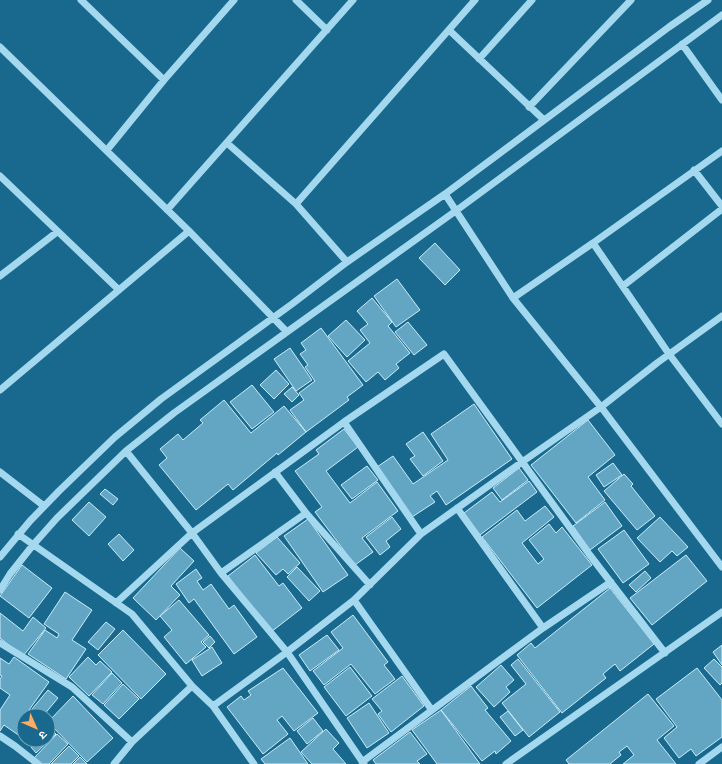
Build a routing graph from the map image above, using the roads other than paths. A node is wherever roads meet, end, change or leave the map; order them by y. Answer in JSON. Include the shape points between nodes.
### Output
{"nodes":[{"id":1,"x":81,"y":0,"type":"edge"},
{"id":2,"x":234,"y":0,"type":"edge"},
{"id":3,"x":296,"y":0,"type":"edge"},
{"id":4,"x":353,"y":0,"type":"edge"},
{"id":5,"x":475,"y":0,"type":"edge"},
{"id":6,"x":532,"y":0,"type":"edge"},
{"id":7,"x":631,"y":0,"type":"edge"},
{"id":8,"x":708,"y":0,"type":"edge"},
{"id":9,"x":722,"y":15,"type":"edge"},
{"id":10,"x":327,"y":30,"type":"junction"},
{"id":11,"x":449,"y":30,"type":"junction"},
{"id":12,"x":682,"y":44,"type":"junction"},
{"id":13,"x":0,"y":47,"type":"edge"},
{"id":14,"x":479,"y":59,"type":"junction"},
{"id":15,"x":164,"y":80,"type":"junction"},
{"id":16,"x":722,"y":100,"type":"edge"},
{"id":17,"x":529,"y":107,"type":"junction"},
{"id":18,"x":544,"y":120,"type":"junction"},
{"id":19,"x":227,"y":143,"type":"junction"},
{"id":20,"x":106,"y":150,"type":"junction"},
{"id":21,"x":722,"y":151,"type":"edge"},
{"id":22,"x":694,"y":170,"type":"junction"},
{"id":23,"x":0,"y":176,"type":"edge"},
{"id":24,"x":445,"y":194,"type":"junction"},
{"id":25,"x":296,"y":204,"type":"junction"},
{"id":26,"x":722,"y":208,"type":"edge"},
{"id":27,"x":168,"y":210,"type":"junction"},
{"id":28,"x":457,"y":210,"type":"junction"},
{"id":29,"x":189,"y":231,"type":"junction"},
{"id":30,"x":57,"y":232,"type":"junction"},
{"id":31,"x":593,"y":243,"type":"junction"},
{"id":32,"x":347,"y":262,"type":"junction"},
{"id":33,"x":0,"y":276,"type":"edge"},
{"id":34,"x":623,"y":286,"type":"junction"},
{"id":35,"x":118,"y":290,"type":"junction"},
{"id":36,"x":513,"y":298,"type":"junction"},
{"id":37,"x":722,"y":316,"type":"edge"},
{"id":38,"x":273,"y":318,"type":"junction"},
{"id":39,"x":287,"y":332,"type":"junction"},
{"id":40,"x":669,"y":354,"type":"junction"},
{"id":41,"x":0,"y":390,"type":"edge"},
{"id":42,"x":601,"y":407,"type":"junction"},
{"id":43,"x":344,"y":422,"type":"junction"},
{"id":44,"x":722,"y":424,"type":"edge"},
{"id":45,"x":126,"y":451,"type":"junction"},
{"id":46,"x":522,"y":462,"type":"junction"},
{"id":47,"x":0,"y":472,"type":"edge"},
{"id":48,"x":275,"y":472,"type":"junction"},
{"id":49,"x":44,"y":506,"type":"junction"},
{"id":50,"x":457,"y":508,"type":"junction"},
{"id":51,"x":306,"y":513,"type":"junction"},
{"id":52,"x":192,"y":533,"type":"junction"},
{"id":53,"x":18,"y":534,"type":"junction"},
{"id":54,"x":421,"y":534,"type":"junction"},
{"id":55,"x":33,"y":544,"type":"junction"},
{"id":56,"x":0,"y":557,"type":"edge"},
{"id":57,"x":722,"y":567,"type":"edge"},
{"id":58,"x":221,"y":573,"type":"junction"},
{"id":59,"x":611,"y":582,"type":"junction"},
{"id":60,"x":370,"y":585,"type":"junction"},
{"id":61,"x":0,"y":590,"type":"edge"},
{"id":62,"x":354,"y":600,"type":"junction"},
{"id":63,"x":116,"y":603,"type":"junction"},
{"id":64,"x":722,"y":612,"type":"edge"},
{"id":65,"x":543,"y":628,"type":"junction"},
{"id":66,"x":0,"y":643,"type":"edge"},
{"id":67,"x":286,"y":652,"type":"junction"},
{"id":68,"x":664,"y":653,"type":"junction"},
{"id":69,"x":192,"y":686,"type":"junction"},
{"id":70,"x":213,"y":706,"type":"junction"},
{"id":71,"x":431,"y":709,"type":"junction"},
{"id":72,"x":0,"y":736,"type":"edge"},
{"id":73,"x":132,"y":742,"type":"junction"},
{"id":74,"x":722,"y":747,"type":"edge"},
{"id":75,"x":363,"y":763,"type":"edge"},
{"id":76,"x":704,"y":763,"type":"edge"},
{"id":77,"x":38,"y":764,"type":"edge"},
{"id":78,"x":114,"y":764,"type":"edge"},
{"id":79,"x":254,"y":764,"type":"edge"},
{"id":80,"x":506,"y":764,"type":"edge"}],
"edges":[{"from":1,"to":15,"type":"street"},
{"from":2,"to":15,"type":"street"},
{"from":3,"to":10,"type":"street"},
{"from":4,"to":10,"type":"street"},
{"from":5,"to":11,"type":"street"},
{"from":6,"to":14,"type":"street"},
{"from":7,"to":17,"type":"street"},
{"from":8,"to":18,"type":"street"},
{"from":9,"to":12,"type":"street"},
{"from":10,"to":19,"type":"street"},
{"from":11,"to":14,"type":"street"},
{"from":11,"to":25,"type":"street"},
{"from":12,"to":16,"type":"street"},
{"from":12,"to":28,"type":"street"},
{"from":13,"to":20,"type":"street"},
{"from":14,"to":17,"type":"street"},
{"from":15,"to":20,"type":"street"},
{"from":17,"to":18,"type":"street"},
{"from":18,"to":24,"type":"street"},
{"from":19,"to":25,"type":"street"},
{"from":19,"to":27,"type":"street"},
{"from":20,"to":27,"type":"street"},
{"from":21,"to":22,"type":"street"},
{"from":22,"to":26,"type":"street"},
{"from":22,"to":31,"type":"street"},
{"from":23,"to":30,"type":"street"},
{"from":24,"to":28,"type":"street"},
{"from":24,"to":32,"type":"street"},
{"from":25,"to":32,"type":"street"},
{"from":26,"to":34,"type":"street"},
{"from":27,"to":29,"type":"street"},
{"from":28,"to":36,"type":"street"},
{"from":28,"to":39,"type":"street"},
{"from":29,"to":35,"type":"street"},
{"from":29,"to":38,"type":"street"},
{"from":30,"to":33,"type":"street"},
{"from":30,"to":35,"type":"street"},
{"from":31,"to":34,"type":"street"},
{"from":31,"to":36,"type":"street"},
{"from":32,"to":38,"type":"street"},
{"from":34,"to":40,"type":"street"},
{"from":35,"to":41,"type":"street"},
{"from":36,"to":42,"type":"street"},
{"from":37,"to":40,"type":"street"},
{"from":38,"to":39,"type":"street"},
{"from":38,"to":49,"type":"street","via":[[115,437]]},
{"from":39,"to":45,"type":"street","via":[[174,413]]},
{"from":40,"to":42,"type":"street"},
{"from":40,"to":44,"type":"street"},
{"from":42,"to":46,"type":"street"},
{"from":42,"to":57,"type":"street"},
{"from":43,"to":46,"type":"street","via":[[444,354]]},
{"from":43,"to":48,"type":"street"},
{"from":43,"to":54,"type":"street"},
{"from":45,"to":52,"type":"street"},
{"from":45,"to":55,"type":"street"},
{"from":46,"to":50,"type":"street"},
{"from":46,"to":59,"type":"street"},
{"from":47,"to":49,"type":"street"},
{"from":48,"to":51,"type":"street"},
{"from":48,"to":52,"type":"street"},
{"from":49,"to":53,"type":"street"},
{"from":50,"to":54,"type":"street"},
{"from":50,"to":65,"type":"street"},
{"from":51,"to":58,"type":"street"},
{"from":51,"to":60,"type":"street"},
{"from":52,"to":58,"type":"street"},
{"from":52,"to":63,"type":"street"},
{"from":53,"to":55,"type":"street"},
{"from":53,"to":56,"type":"street"},
{"from":54,"to":60,"type":"street"},
{"from":55,"to":61,"type":"street"},
{"from":55,"to":63,"type":"street"},
{"from":58,"to":67,"type":"street"},
{"from":59,"to":65,"type":"street"},
{"from":59,"to":68,"type":"street"},
{"from":60,"to":62,"type":"street"},
{"from":62,"to":67,"type":"street"},
{"from":62,"to":71,"type":"street"},
{"from":63,"to":69,"type":"street","via":[[132,614]]},
{"from":64,"to":68,"type":"street"},
{"from":65,"to":71,"type":"street"},
{"from":66,"to":73,"type":"street","via":[[72,687]]},
{"from":67,"to":70,"type":"street"},
{"from":67,"to":75,"type":"street"},
{"from":68,"to":80,"type":"street"},
{"from":69,"to":70,"type":"street"},
{"from":69,"to":73,"type":"street"},
{"from":70,"to":79,"type":"street"},
{"from":71,"to":75,"type":"street"},
{"from":72,"to":77,"type":"street"},
{"from":73,"to":78,"type":"street"},
{"from":74,"to":76,"type":"street"}]}
